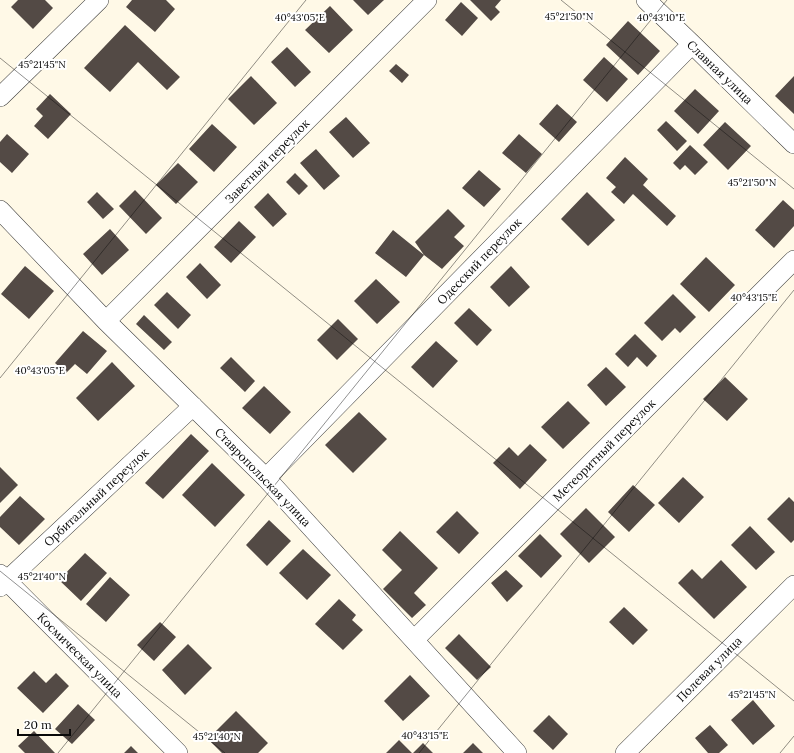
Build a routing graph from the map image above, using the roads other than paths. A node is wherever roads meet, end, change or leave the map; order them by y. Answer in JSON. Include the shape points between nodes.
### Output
{"nodes":[{"id":1,"x":99,"y":0,"type":"edge"},
{"id":2,"x":427,"y":0,"type":"edge"},
{"id":3,"x":646,"y":0,"type":"edge"},
{"id":4,"x":692,"y":44,"type":"junction"},
{"id":5,"x":0,"y":97,"type":"edge"},
{"id":6,"x":794,"y":144,"type":"edge"},
{"id":7,"x":0,"y":210,"type":"edge"},
{"id":8,"x":794,"y":260,"type":"edge"},
{"id":9,"x":106,"y":321,"type":"junction"},
{"id":10,"x":193,"y":406,"type":"junction"},
{"id":11,"x":266,"y":478,"type":"junction"},
{"id":12,"x":2,"y":581,"type":"edge"},
{"id":13,"x":794,"y":585,"type":"edge"},
{"id":14,"x":414,"y":640,"type":"junction"},
{"id":15,"x":178,"y":753,"type":"edge"},
{"id":16,"x":517,"y":753,"type":"edge"},
{"id":17,"x":625,"y":753,"type":"edge"}],
"edges":[{"from":1,"to":5,"type":"street"},
{"from":2,"to":9,"type":"street","name":"Заветный переулок"},
{"from":3,"to":4,"type":"street","name":"Славная улица"},
{"from":4,"to":6,"type":"street","name":"Славная улица"},
{"from":4,"to":11,"type":"street","name":"Одесский переулок"},
{"from":7,"to":9,"type":"street","name":"Ставропольская улица"},
{"from":8,"to":14,"type":"street","name":"Метеоритный переулок"},
{"from":9,"to":10,"type":"street","name":"Ставропольская улица"},
{"from":10,"to":11,"type":"street","name":"Ставропольская улица"},
{"from":10,"to":12,"type":"street","name":"Орбитальный переулок"},
{"from":11,"to":14,"type":"street","name":"Ставропольская улица"},
{"from":12,"to":15,"type":"street","name":"Космическая улица"},
{"from":13,"to":17,"type":"street","name":"Полевая улица"},
{"from":14,"to":16,"type":"street","name":"Ставропольская улица"}]}
